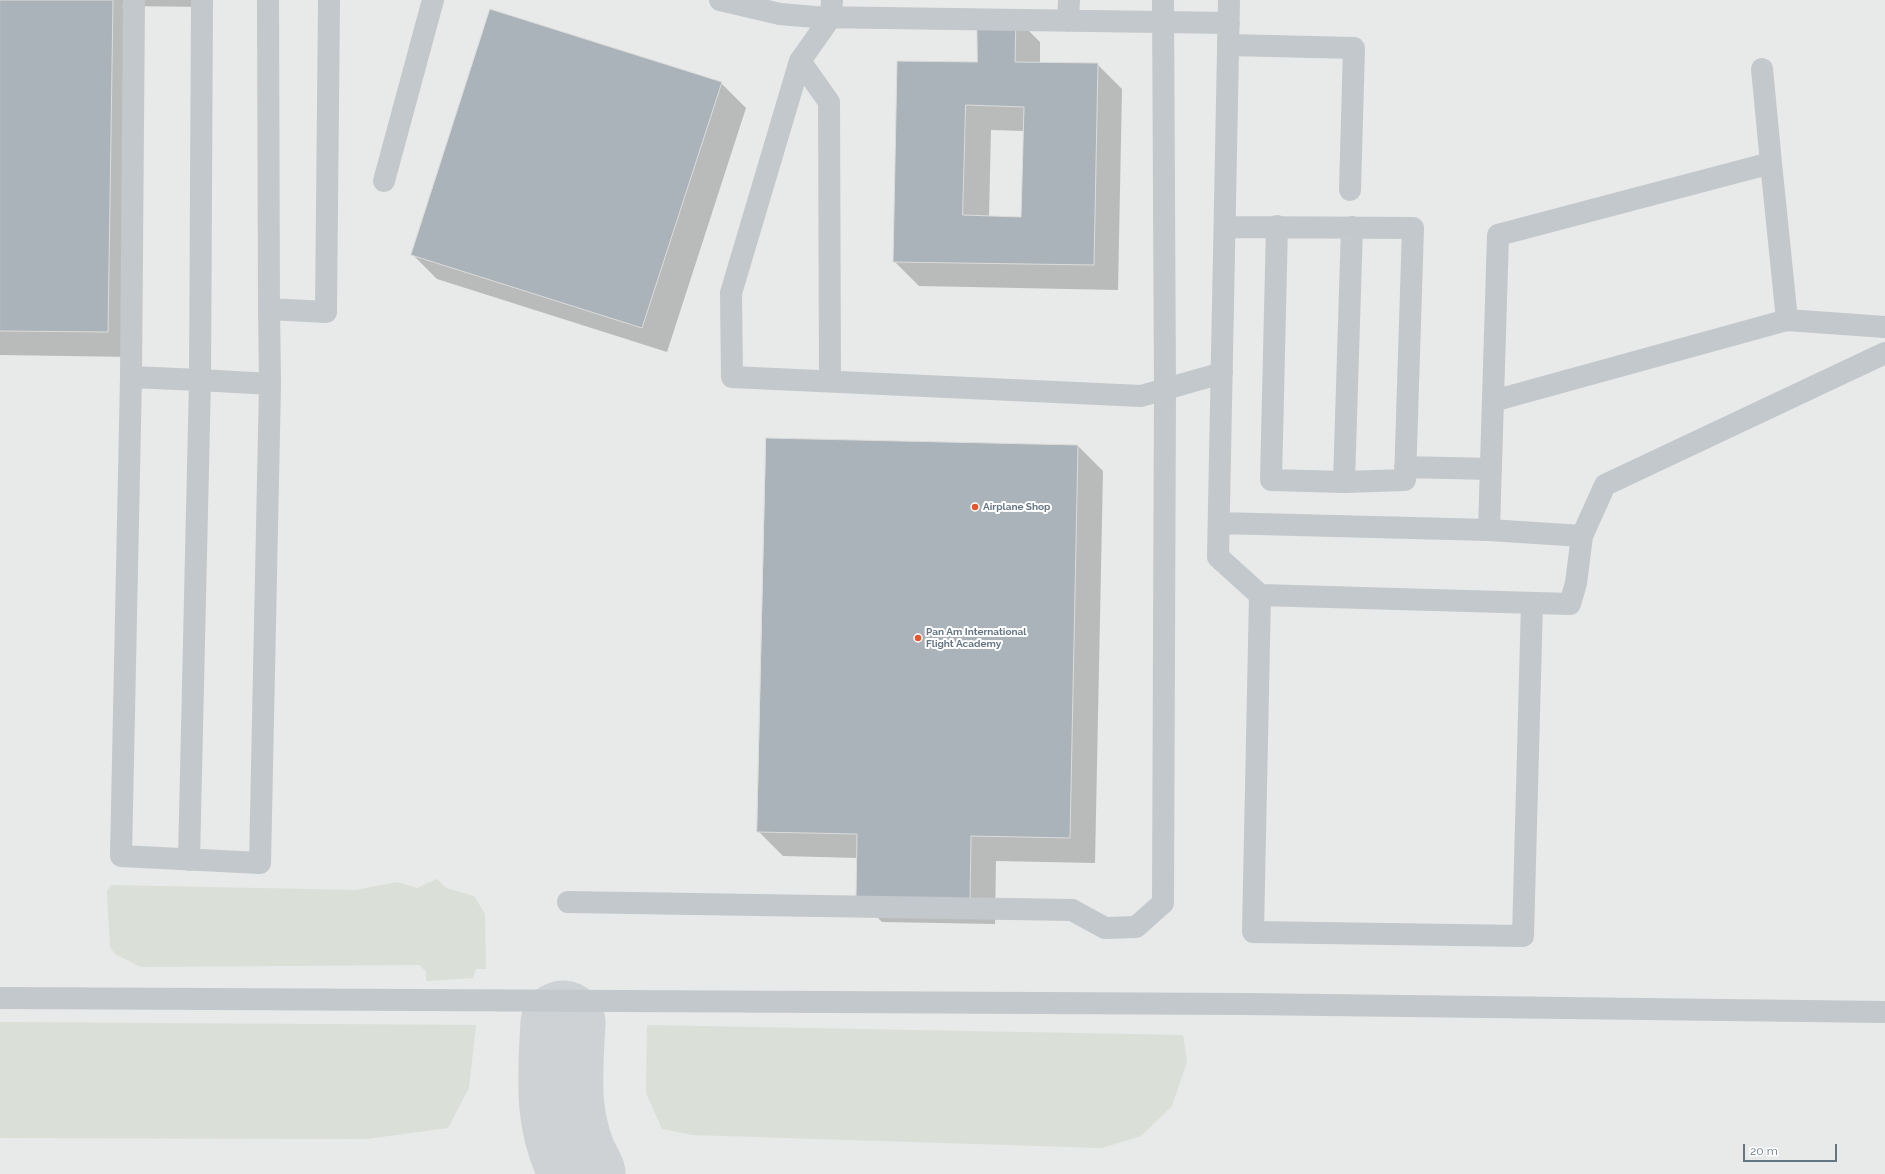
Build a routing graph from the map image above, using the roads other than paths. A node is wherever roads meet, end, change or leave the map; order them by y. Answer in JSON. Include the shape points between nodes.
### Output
{"nodes":[{"id":1,"x":134,"y":0,"type":"edge"},
{"id":2,"x":202,"y":0,"type":"edge"},
{"id":3,"x":268,"y":0,"type":"edge"},
{"id":4,"x":329,"y":0,"type":"edge"},
{"id":5,"x":433,"y":0,"type":"edge"},
{"id":6,"x":720,"y":0,"type":"edge"},
{"id":7,"x":1163,"y":0,"type":"edge"},
{"id":8,"x":1229,"y":0,"type":"edge"},
{"id":9,"x":750,"y":4,"type":"edge"},
{"id":10,"x":832,"y":9,"type":"edge"},
{"id":11,"x":923,"y":9,"type":"edge"},
{"id":12,"x":1068,"y":10,"type":"edge"},
{"id":13,"x":1163,"y":22,"type":"junction"},
{"id":14,"x":1229,"y":23,"type":"junction"},
{"id":15,"x":1229,"y":45,"type":"junction"},
{"id":16,"x":800,"y":61,"type":"junction"},
{"id":17,"x":1762,"y":69,"type":"dead end"},
{"id":18,"x":1771,"y":162,"type":"junction"},
{"id":19,"x":384,"y":181,"type":"dead end"},
{"id":20,"x":1350,"y":190,"type":"dead end"},
{"id":21,"x":1277,"y":226,"type":"junction"},
{"id":22,"x":1225,"y":227,"type":"junction"},
{"id":23,"x":1352,"y":227,"type":"junction"},
{"id":24,"x":269,"y":310,"type":"junction"},
{"id":25,"x":1787,"y":320,"type":"junction"},
{"id":26,"x":1885,"y":327,"type":"edge"},
{"id":27,"x":1885,"y":353,"type":"edge"},
{"id":28,"x":1222,"y":373,"type":"junction"},
{"id":29,"x":131,"y":378,"type":"junction"},
{"id":30,"x":200,"y":380,"type":"junction"},
{"id":31,"x":830,"y":381,"type":"junction"},
{"id":32,"x":270,"y":384,"type":"junction"},
{"id":33,"x":1165,"y":389,"type":"junction"},
{"id":34,"x":1493,"y":401,"type":"junction"},
{"id":35,"x":1405,"y":467,"type":"junction"},
{"id":36,"x":1491,"y":469,"type":"junction"},
{"id":37,"x":1344,"y":482,"type":"junction"},
{"id":38,"x":1219,"y":523,"type":"junction"},
{"id":39,"x":1489,"y":530,"type":"junction"},
{"id":40,"x":1582,"y":536,"type":"junction"},
{"id":41,"x":1260,"y":595,"type":"junction"},
{"id":42,"x":1532,"y":603,"type":"junction"},
{"id":43,"x":189,"y":860,"type":"junction"},
{"id":44,"x":568,"y":902,"type":"dead end"},
{"id":45,"x":0,"y":998,"type":"edge"},
{"id":46,"x":1885,"y":1012,"type":"edge"}],
"edges":[{"from":1,"to":29,"type":"lane"},
{"from":2,"to":30,"type":"lane"},
{"from":3,"to":24,"type":"lane"},
{"from":4,"to":24,"type":"lane","via":[[326,312]]},
{"from":5,"to":19,"type":"lane"},
{"from":6,"to":9,"type":"lane"},
{"from":7,"to":13,"type":"lane"},
{"from":8,"to":14,"type":"lane"},
{"from":9,"to":10,"type":"lane","via":[[780,14]]},
{"from":10,"to":11,"type":"lane"},
{"from":10,"to":16,"type":"lane"},
{"from":11,"to":12,"type":"lane"},
{"from":12,"to":13,"type":"lane"},
{"from":13,"to":14,"type":"lane"},
{"from":13,"to":33,"type":"lane"},
{"from":14,"to":15,"type":"lane"},
{"from":15,"to":20,"type":"lane","via":[[1354,48]]},
{"from":15,"to":22,"type":"lane"},
{"from":16,"to":31,"type":"lane","via":[[829,102]]},
{"from":16,"to":31,"type":"lane","via":[[731,293],[732,376]]},
{"from":17,"to":18,"type":"lane"},
{"from":18,"to":25,"type":"lane"},
{"from":18,"to":34,"type":"lane","via":[[1498,235]]},
{"from":21,"to":22,"type":"lane"},
{"from":21,"to":23,"type":"lane"},
{"from":21,"to":37,"type":"lane","via":[[1272,480]]},
{"from":22,"to":28,"type":"lane"},
{"from":23,"to":35,"type":"lane","via":[[1413,228]]},
{"from":23,"to":37,"type":"lane"},
{"from":24,"to":32,"type":"lane"},
{"from":25,"to":26,"type":"lane"},
{"from":25,"to":34,"type":"lane"},
{"from":27,"to":40,"type":"lane","via":[[1605,485]]},
{"from":28,"to":33,"type":"lane"},
{"from":28,"to":38,"type":"lane"},
{"from":29,"to":30,"type":"lane"},
{"from":29,"to":43,"type":"lane","via":[[121,856]]},
{"from":30,"to":32,"type":"lane"},
{"from":30,"to":43,"type":"lane"},
{"from":31,"to":33,"type":"lane","via":[[1141,396]]},
{"from":32,"to":43,"type":"lane","via":[[260,863]]},
{"from":33,"to":44,"type":"lane","via":[[1163,903],[1136,927],[1105,928],[1072,910]]},
{"from":34,"to":36,"type":"lane"},
{"from":35,"to":36,"type":"lane"},
{"from":35,"to":37,"type":"lane","via":[[1405,480]]},
{"from":36,"to":39,"type":"lane"},
{"from":38,"to":39,"type":"lane"},
{"from":38,"to":41,"type":"lane","via":[[1218,557]]},
{"from":39,"to":40,"type":"lane"},
{"from":40,"to":42,"type":"lane","via":[[1576,583],[1570,604]]},
{"from":41,"to":42,"type":"lane"},
{"from":41,"to":42,"type":"lane","via":[[1253,932],[1523,936]]},
{"from":45,"to":46,"type":"lane","via":[[1245,1004]]}]}
